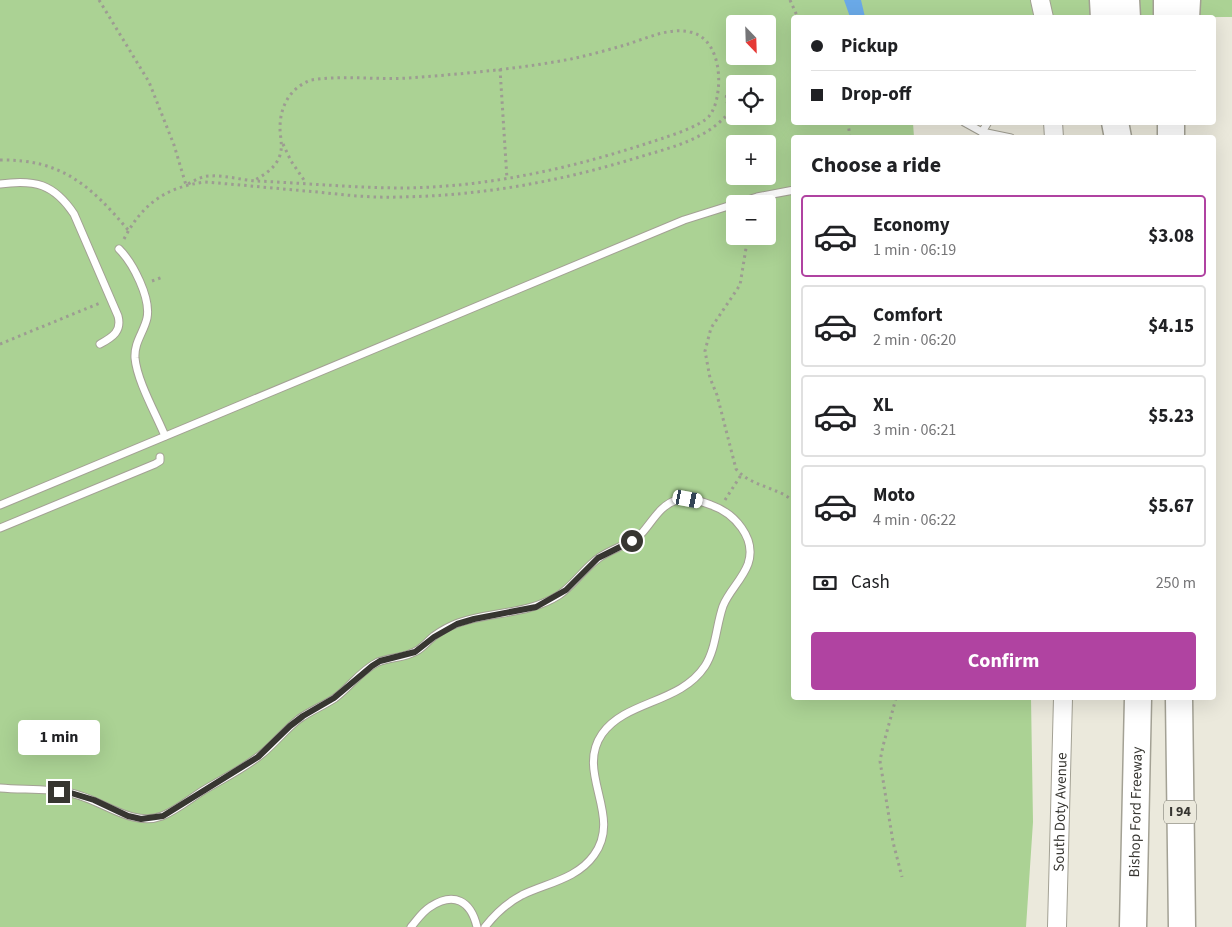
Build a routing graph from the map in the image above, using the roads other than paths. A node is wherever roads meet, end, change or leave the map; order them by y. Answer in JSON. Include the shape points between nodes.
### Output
{"nodes":[{"id":1,"x":1040,"y":0,"type":"edge"},
{"id":2,"x":1103,"y":0,"type":"edge"},
{"id":3,"x":1126,"y":0,"type":"edge"},
{"id":4,"x":1167,"y":0,"type":"edge"},
{"id":5,"x":1187,"y":0,"type":"edge"},
{"id":6,"x":1043,"y":15,"type":"edge"},
{"id":7,"x":1104,"y":15,"type":"edge"},
{"id":8,"x":1126,"y":15,"type":"edge"},
{"id":9,"x":1167,"y":15,"type":"edge"},
{"id":10,"x":1186,"y":15,"type":"edge"},
{"id":11,"x":969,"y":125,"type":"edge"},
{"id":12,"x":986,"y":125,"type":"edge"},
{"id":13,"x":982,"y":132,"type":"junction"},
{"id":14,"x":996,"y":135,"type":"edge"},
{"id":15,"x":0,"y":184,"type":"edge"},
{"id":16,"x":791,"y":191,"type":"edge"},
{"id":17,"x":119,"y":249,"type":"road end"},
{"id":18,"x":100,"y":344,"type":"dead end"},
{"id":19,"x":165,"y":436,"type":"junction"},
{"id":20,"x":160,"y":457,"type":"dead end"},
{"id":21,"x":0,"y":505,"type":"edge"},
{"id":22,"x":0,"y":528,"type":"edge"},
{"id":23,"x":1062,"y":700,"type":"edge"},
{"id":24,"x":1138,"y":700,"type":"edge"},
{"id":25,"x":1178,"y":700,"type":"edge"},
{"id":26,"x":0,"y":788,"type":"edge"},
{"id":27,"x":411,"y":927,"type":"edge"},
{"id":28,"x":477,"y":927,"type":"edge"},
{"id":29,"x":486,"y":927,"type":"edge"},
{"id":30,"x":1057,"y":927,"type":"edge"},
{"id":31,"x":1133,"y":927,"type":"edge"},
{"id":32,"x":1182,"y":927,"type":"edge"}],
"edges":[{"from":1,"to":6,"type":"street"},
{"from":2,"to":7,"type":"highway"},
{"from":3,"to":8,"type":"highway"},
{"from":4,"to":9,"type":"highway"},
{"from":5,"to":10,"type":"highway"},
{"from":11,"to":13,"type":"lane"},
{"from":12,"to":13,"type":"lane"},
{"from":13,"to":14,"type":"lane"},
{"from":15,"to":18,"type":"lane","via":[[37,183],[66,201],[120,323],[118,331]]},
{"from":16,"to":19,"type":"lane","via":[[757,197],[684,220]]},
{"from":17,"to":19,"type":"lane","via":[[129,259],[148,309],[135,359]]},
{"from":19,"to":21,"type":"lane"},
{"from":20,"to":22,"type":"lane","via":[[155,464]]},
{"from":23,"to":30,"type":"street","name":"South Doty Avenue"},
{"from":24,"to":31,"type":"highway","name":"Bishop Ford Freeway"},
{"from":25,"to":32,"type":"highway","number":"I 94"},
{"from":26,"to":29,"type":"lane","via":[[71,793],[141,819],[163,816],[258,757],[290,726],[334,698],[380,661],[415,652],[457,624],[536,607],[558,596],[598,558],[632,541],[662,509],[678,499],[720,508],[745,533],[749,553],[748,564],[727,596],[708,662],[681,690],[626,714],[604,730],[597,741],[592,767],[604,822],[599,847],[592,858],[573,874],[508,904]]},
{"from":27,"to":28,"type":"lane","via":[[429,907],[445,900],[467,905]]}]}
